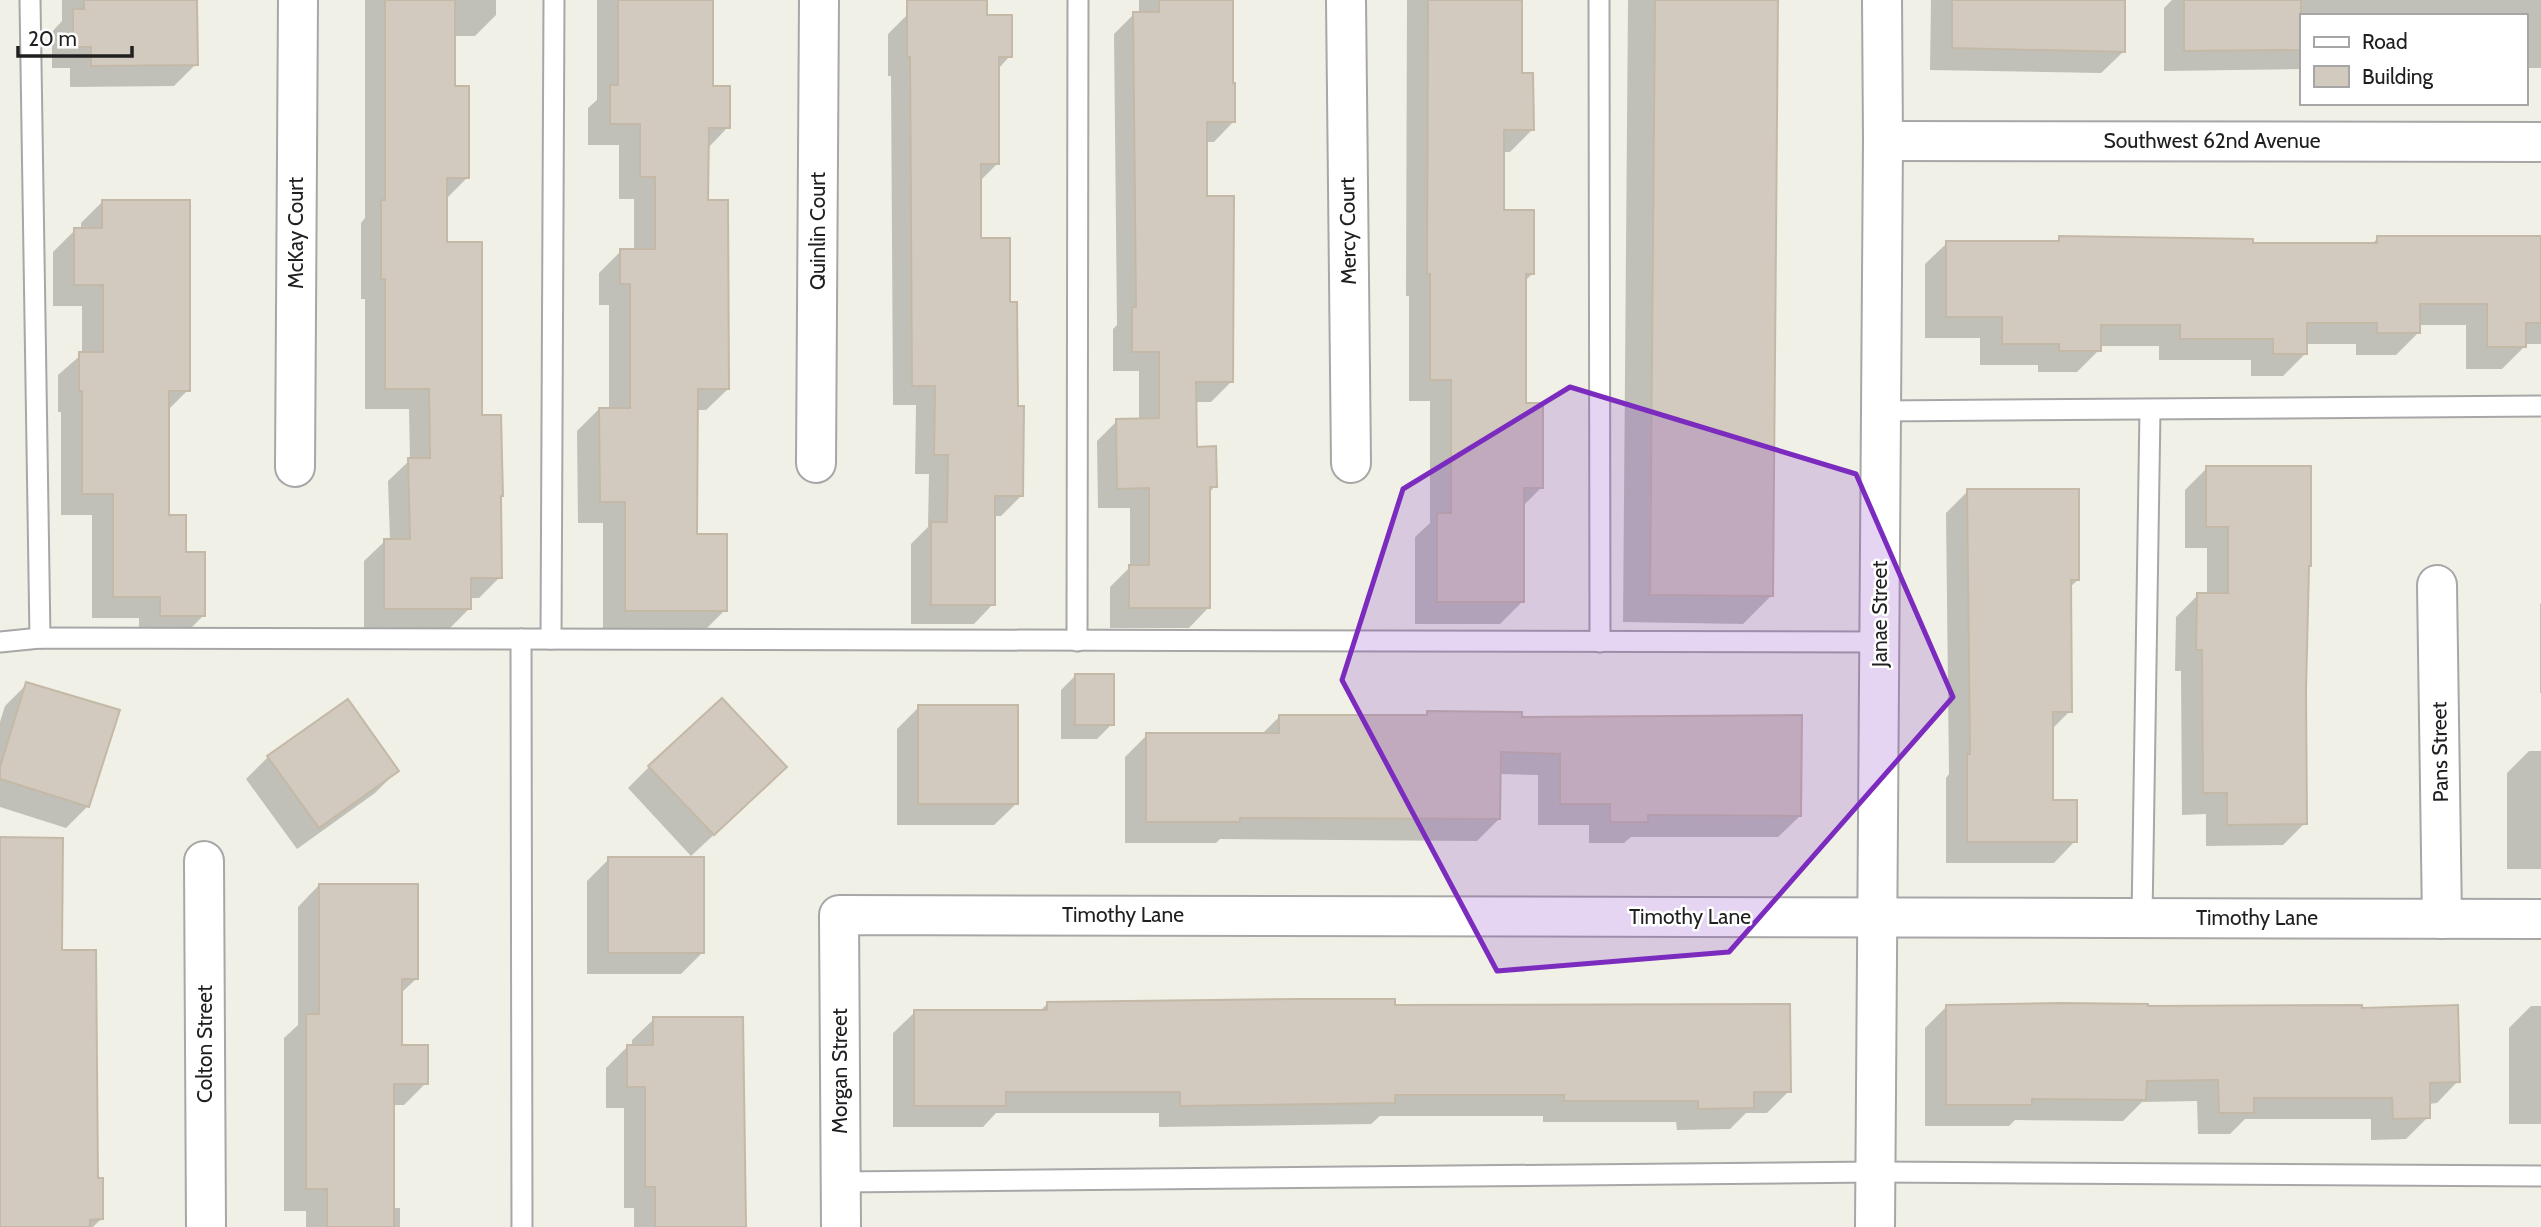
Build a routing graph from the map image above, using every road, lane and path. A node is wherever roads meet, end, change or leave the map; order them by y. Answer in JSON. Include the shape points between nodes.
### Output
{"nodes":[{"id":1,"x":30,"y":0,"type":"edge"},
{"id":2,"x":298,"y":0,"type":"edge"},
{"id":3,"x":554,"y":0,"type":"edge"},
{"id":4,"x":819,"y":0,"type":"edge"},
{"id":5,"x":1078,"y":0,"type":"edge"},
{"id":6,"x":1346,"y":0,"type":"edge"},
{"id":7,"x":1600,"y":0,"type":"edge"},
{"id":8,"x":1882,"y":0,"type":"edge"},
{"id":9,"x":1883,"y":141,"type":"junction"},
{"id":10,"x":2541,"y":142,"type":"edge"},
{"id":11,"x":2541,"y":406,"type":"edge"},
{"id":12,"x":2150,"y":410,"type":"junction"},
{"id":13,"x":1882,"y":411,"type":"junction"},
{"id":14,"x":816,"y":463,"type":"dead end"},
{"id":15,"x":1351,"y":463,"type":"dead end"},
{"id":16,"x":295,"y":467,"type":"dead end"},
{"id":17,"x":2437,"y":585,"type":"dead end"},
{"id":18,"x":40,"y":638,"type":"junction"},
{"id":19,"x":521,"y":639,"type":"junction"},
{"id":20,"x":551,"y":639,"type":"junction"},
{"id":21,"x":1076,"y":640,"type":"junction"},
{"id":22,"x":0,"y":642,"type":"edge"},
{"id":23,"x":1600,"y":642,"type":"junction"},
{"id":24,"x":1880,"y":642,"type":"junction"},
{"id":25,"x":204,"y":861,"type":"dead end"},
{"id":26,"x":839,"y":915,"type":"joint"},
{"id":27,"x":1878,"y":917,"type":"junction"},
{"id":28,"x":2142,"y":918,"type":"junction"},
{"id":29,"x":2442,"y":919,"type":"junction"},
{"id":30,"x":2541,"y":919,"type":"edge"},
{"id":31,"x":1875,"y":1172,"type":"junction"},
{"id":32,"x":2541,"y":1176,"type":"edge"},
{"id":33,"x":841,"y":1182,"type":"junction"},
{"id":34,"x":206,"y":1227,"type":"edge"},
{"id":35,"x":523,"y":1227,"type":"edge"},
{"id":36,"x":841,"y":1227,"type":"edge"},
{"id":37,"x":1875,"y":1227,"type":"edge"}],
"edges":[{"from":1,"to":18,"type":"lane"},
{"from":2,"to":16,"type":"street","name":"McKay Court"},
{"from":3,"to":20,"type":"lane"},
{"from":4,"to":14,"type":"street","name":"Quinlin Court"},
{"from":5,"to":21,"type":"lane"},
{"from":6,"to":15,"type":"street","name":"Mercy Court"},
{"from":7,"to":23,"type":"lane"},
{"from":8,"to":9,"type":"street","name":"Janae Street"},
{"from":9,"to":10,"type":"street","name":"Southwest 62nd Avenue"},
{"from":9,"to":13,"type":"street","name":"Janae Street"},
{"from":11,"to":12,"type":"lane"},
{"from":12,"to":13,"type":"lane"},
{"from":12,"to":28,"type":"lane"},
{"from":13,"to":24,"type":"street","name":"Janae Street"},
{"from":17,"to":29,"type":"street","name":"Pans Street"},
{"from":18,"to":19,"type":"lane"},
{"from":18,"to":22,"type":"lane"},
{"from":19,"to":20,"type":"lane"},
{"from":19,"to":35,"type":"lane"},
{"from":20,"to":21,"type":"lane"},
{"from":21,"to":23,"type":"lane"},
{"from":23,"to":24,"type":"lane"},
{"from":24,"to":27,"type":"street","name":"Janae Street"},
{"from":25,"to":34,"type":"street","name":"Colton Street"},
{"from":26,"to":27,"type":"street","name":"Timothy Lane"},
{"from":26,"to":33,"type":"street","name":"Morgan Street"},
{"from":27,"to":28,"type":"street","name":"Timothy Lane"},
{"from":27,"to":31,"type":"street","name":"Janae Street"},
{"from":28,"to":29,"type":"street","name":"Timothy Lane"},
{"from":29,"to":30,"type":"street","name":"Timothy Lane"},
{"from":31,"to":32,"type":"lane"},
{"from":31,"to":33,"type":"lane"},
{"from":31,"to":37,"type":"street","name":"Janae Street"},
{"from":33,"to":36,"type":"street","name":"Morgan Street"}]}
